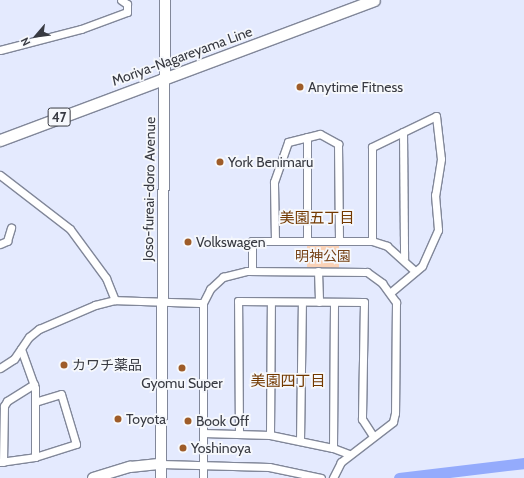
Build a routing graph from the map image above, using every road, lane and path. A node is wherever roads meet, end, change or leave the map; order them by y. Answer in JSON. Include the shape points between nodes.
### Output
{"nodes":[{"id":1,"x":121,"y":0,"type":"edge"},
{"id":2,"x":165,"y":0,"type":"edge"},
{"id":3,"x":374,"y":0,"type":"edge"},
{"id":4,"x":0,"y":50,"type":"edge"},
{"id":5,"x":165,"y":77,"type":"junction"},
{"id":6,"x":403,"y":132,"type":"junction"},
{"id":7,"x":307,"y":137,"type":"junction"},
{"id":8,"x":0,"y":140,"type":"edge"},
{"id":9,"x":0,"y":175,"type":"edge"},
{"id":10,"x":11,"y":228,"type":"dead end"},
{"id":11,"x":275,"y":241,"type":"junction"},
{"id":12,"x":307,"y":241,"type":"junction"},
{"id":13,"x":339,"y":241,"type":"junction"},
{"id":14,"x":372,"y":241,"type":"junction"},
{"id":15,"x":0,"y":244,"type":"edge"},
{"id":16,"x":404,"y":258,"type":"junction"},
{"id":17,"x":252,"y":271,"type":"junction"},
{"id":18,"x":318,"y":271,"type":"junction"},
{"id":19,"x":415,"y":271,"type":"junction"},
{"id":20,"x":391,"y":292,"type":"junction"},
{"id":21,"x":115,"y":300,"type":"junction"},
{"id":22,"x":162,"y":301,"type":"junction"},
{"id":23,"x":271,"y":302,"type":"junction"},
{"id":24,"x":302,"y":302,"type":"junction"},
{"id":25,"x":319,"y":302,"type":"junction"},
{"id":26,"x":334,"y":302,"type":"junction"},
{"id":27,"x":203,"y":303,"type":"junction"},
{"id":28,"x":22,"y":349,"type":"junction"},
{"id":29,"x":0,"y":368,"type":"edge"},
{"id":30,"x":34,"y":384,"type":"junction"},
{"id":31,"x":35,"y":402,"type":"junction"},
{"id":32,"x":203,"y":433,"type":"junction"},
{"id":33,"x":239,"y":434,"type":"junction"},
{"id":34,"x":270,"y":435,"type":"junction"},
{"id":35,"x":373,"y":436,"type":"junction"},
{"id":36,"x":300,"y":441,"type":"junction"},
{"id":37,"x":333,"y":448,"type":"junction"},
{"id":38,"x":349,"y":454,"type":"junction"},
{"id":39,"x":35,"y":457,"type":"junction"},
{"id":40,"x":1,"y":462,"type":"edge"},
{"id":41,"x":161,"y":464,"type":"junction"},
{"id":42,"x":203,"y":465,"type":"junction"},
{"id":43,"x":93,"y":478,"type":"edge"},
{"id":44,"x":161,"y":478,"type":"edge"},
{"id":45,"x":203,"y":478,"type":"edge"},
{"id":46,"x":321,"y":478,"type":"edge"},
{"id":47,"x":334,"y":478,"type":"edge"}],
"edges":[{"from":1,"to":4,"type":"street","via":[[127,4],[127,12],[81,29]]},
{"from":2,"to":5,"type":"street","name":"Joso-fureai-doro Avenue"},
{"from":3,"to":5,"type":"main road","name":"Moriya-Nagareyama Line","number":"47"},
{"from":5,"to":8,"type":"main road","name":"Moriya-Nagareyama Line","number":"47"},
{"from":5,"to":22,"type":"street","name":"Joso-fureai-doro Avenue"},
{"from":6,"to":14,"type":"street","via":[[372,147],[370,152]]},
{"from":6,"to":16,"type":"street"},
{"from":6,"to":19,"type":"street","via":[[436,116],[441,159],[435,195],[438,230],[422,266]]},
{"from":7,"to":11,"type":"street","via":[[288,142],[274,182]]},
{"from":7,"to":12,"type":"street"},
{"from":7,"to":13,"type":"street","via":[[320,134],[338,144]]},
{"from":9,"to":21,"type":"street","via":[[70,229],[106,278]]},
{"from":10,"to":15,"type":"street","via":[[7,241]]},
{"from":11,"to":12,"type":"street"},
{"from":11,"to":17,"type":"street","via":[[252,241]]},
{"from":12,"to":13,"type":"street"},
{"from":13,"to":14,"type":"street"},
{"from":14,"to":16,"type":"street","via":[[387,246]]},
{"from":16,"to":19,"type":"street"},
{"from":17,"to":18,"type":"street"},
{"from":17,"to":27,"type":"street","via":[[223,277],[210,289]]},
{"from":18,"to":20,"type":"street","via":[[367,272]]},
{"from":18,"to":25,"type":"street"},
{"from":19,"to":20,"type":"street"},
{"from":20,"to":35,"type":"street","via":[[396,302],[396,413],[393,422]]},
{"from":21,"to":22,"type":"street"},
{"from":21,"to":28,"type":"street","via":[[95,304],[40,329],[29,338]]},
{"from":22,"to":27,"type":"street"},
{"from":22,"to":41,"type":"street","name":"Joso-fureai-doro Avenue"},
{"from":23,"to":24,"type":"street"},
{"from":23,"to":33,"type":"street","via":[[238,302]]},
{"from":23,"to":34,"type":"street"},
{"from":24,"to":25,"type":"street"},
{"from":24,"to":36,"type":"street"},
{"from":25,"to":26,"type":"street"},
{"from":26,"to":35,"type":"street","via":[[364,302],[362,419]]},
{"from":26,"to":37,"type":"street"},
{"from":27,"to":32,"type":"street"},
{"from":28,"to":29,"type":"street","via":[[14,359]]},
{"from":28,"to":30,"type":"street"},
{"from":30,"to":31,"type":"street"},
{"from":30,"to":40,"type":"street","via":[[7,400],[4,406]]},
{"from":31,"to":39,"type":"street"},
{"from":31,"to":39,"type":"street","via":[[61,394],[76,444]]},
{"from":32,"to":33,"type":"street"},
{"from":32,"to":42,"type":"street"},
{"from":33,"to":34,"type":"street"},
{"from":34,"to":36,"type":"street"},
{"from":35,"to":38,"type":"street"},
{"from":36,"to":37,"type":"street"},
{"from":37,"to":38,"type":"street"},
{"from":38,"to":47,"type":"street","via":[[341,462]]},
{"from":39,"to":40,"type":"street"},
{"from":41,"to":42,"type":"street"},
{"from":41,"to":43,"type":"street","via":[[130,467]]},
{"from":41,"to":44,"type":"street"},
{"from":42,"to":45,"type":"street"},
{"from":42,"to":46,"type":"street","via":[[285,469]]}]}
